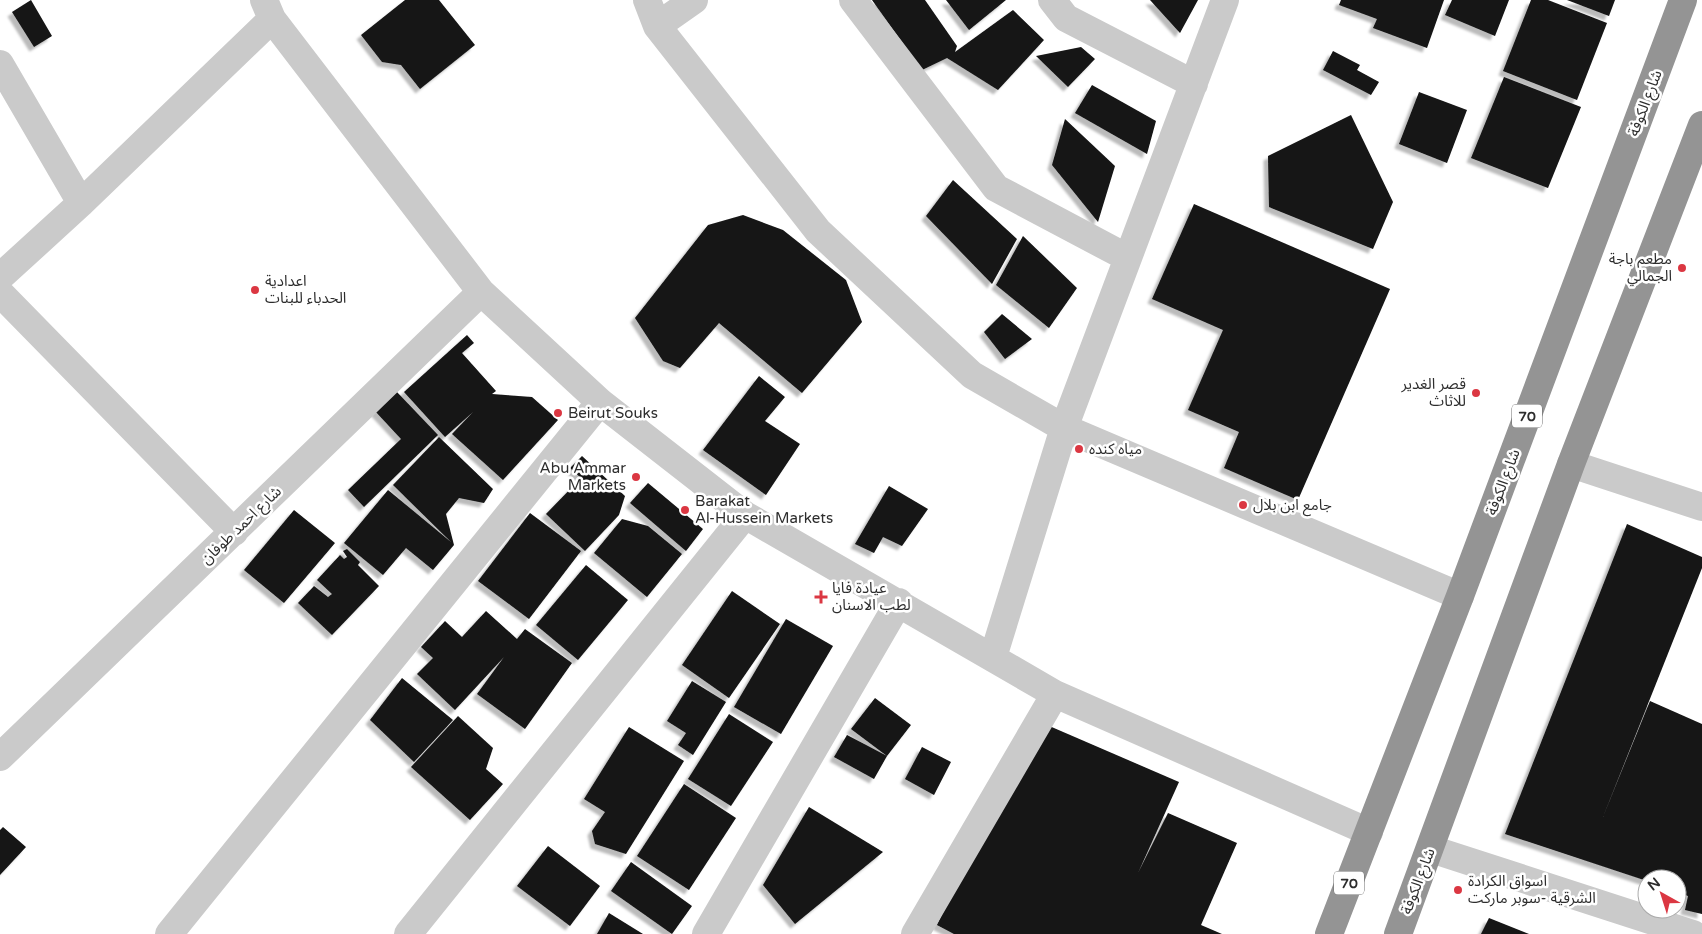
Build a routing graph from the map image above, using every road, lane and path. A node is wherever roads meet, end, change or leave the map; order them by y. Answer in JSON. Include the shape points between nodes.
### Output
{"nodes":[{"id":1,"x":647,"y":0,"type":"edge"},
{"id":2,"x":694,"y":0,"type":"edge"},
{"id":3,"x":853,"y":0,"type":"edge"},
{"id":4,"x":1052,"y":0,"type":"edge"},
{"id":5,"x":1225,"y":0,"type":"edge"},
{"id":6,"x":1683,"y":0,"type":"edge"},
{"id":7,"x":268,"y":9,"type":"edge"},
{"id":8,"x":657,"y":26,"type":"junction"},
{"id":9,"x":0,"y":64,"type":"edge"},
{"id":10,"x":1194,"y":84,"type":"junction"},
{"id":11,"x":1702,"y":125,"type":"edge"},
{"id":12,"x":81,"y":203,"type":"junction"},
{"id":13,"x":1128,"y":258,"type":"junction"},
{"id":14,"x":0,"y":277,"type":"edge"},
{"id":15,"x":481,"y":292,"type":"junction"},
{"id":16,"x":0,"y":293,"type":"edge"},
{"id":17,"x":600,"y":402,"type":"junction"},
{"id":18,"x":1064,"y":428,"type":"junction"},
{"id":19,"x":1571,"y":464,"type":"junction"},
{"id":20,"x":1702,"y":507,"type":"edge"},
{"id":21,"x":745,"y":515,"type":"junction"},
{"id":22,"x":234,"y":532,"type":"junction"},
{"id":23,"x":1460,"y":596,"type":"junction"},
{"id":24,"x":898,"y":602,"type":"junction"},
{"id":25,"x":993,"y":657,"type":"junction"},
{"id":26,"x":1056,"y":694,"type":"junction"},
{"id":27,"x":0,"y":757,"type":"edge"},
{"id":28,"x":1369,"y":832,"type":"junction"},
{"id":29,"x":1431,"y":849,"type":"junction"},
{"id":30,"x":169,"y":934,"type":"edge"},
{"id":31,"x":408,"y":934,"type":"edge"},
{"id":32,"x":706,"y":934,"type":"edge"},
{"id":33,"x":915,"y":934,"type":"edge"},
{"id":34,"x":1329,"y":934,"type":"edge"},
{"id":35,"x":1398,"y":934,"type":"edge"},
{"id":36,"x":1692,"y":934,"type":"edge"}],
"edges":[{"from":1,"to":8,"type":"street"},
{"from":2,"to":8,"type":"street"},
{"from":3,"to":13,"type":"street","via":[[996,188]]},
{"from":4,"to":10,"type":"street","via":[[1066,18]]},
{"from":5,"to":10,"type":"street"},
{"from":6,"to":23,"type":"highway","name":"شارع الكوفة","number":"70"},
{"from":7,"to":12,"type":"street"},
{"from":7,"to":15,"type":"street"},
{"from":8,"to":18,"type":"street","via":[[818,231],[972,374]]},
{"from":9,"to":12,"type":"street"},
{"from":10,"to":13,"type":"street"},
{"from":11,"to":19,"type":"highway","name":"شارع الكوفة"},
{"from":12,"to":14,"type":"street"},
{"from":13,"to":18,"type":"street"},
{"from":15,"to":17,"type":"street"},
{"from":15,"to":22,"type":"street","name":"شارع احمد طوفان"},
{"from":16,"to":22,"type":"street"},
{"from":17,"to":21,"type":"street"},
{"from":17,"to":30,"type":"street"},
{"from":18,"to":23,"type":"street"},
{"from":18,"to":25,"type":"street"},
{"from":19,"to":20,"type":"street"},
{"from":19,"to":29,"type":"highway","name":"شارع الكوفة"},
{"from":21,"to":24,"type":"street"},
{"from":21,"to":31,"type":"street"},
{"from":22,"to":27,"type":"street","name":"شارع احمد طوفان"},
{"from":23,"to":28,"type":"highway","name":"شارع الكوفة","number":"70"},
{"from":24,"to":25,"type":"street"},
{"from":24,"to":32,"type":"street"},
{"from":25,"to":26,"type":"street"},
{"from":26,"to":28,"type":"street"},
{"from":26,"to":33,"type":"street"},
{"from":28,"to":34,"type":"highway","name":"شارع الكوفة","number":"70"},
{"from":29,"to":35,"type":"highway","name":"شارع الكوفة"},
{"from":29,"to":36,"type":"street"}]}
